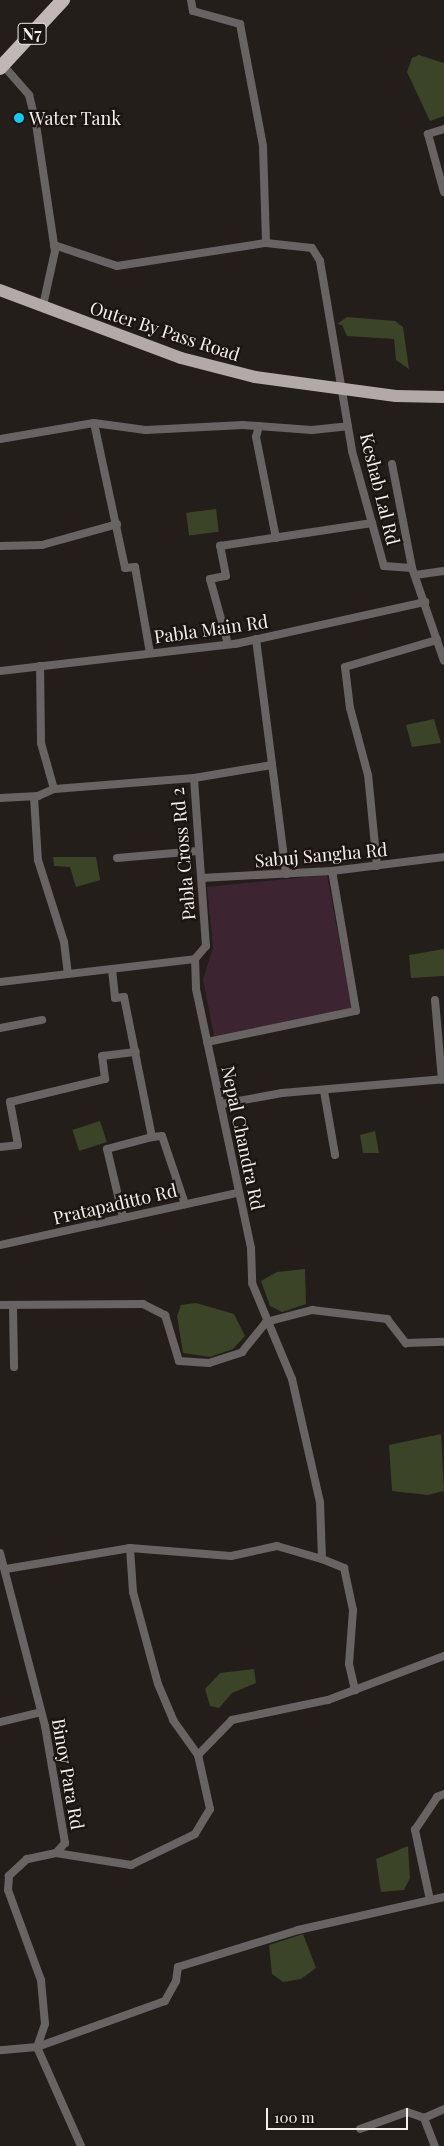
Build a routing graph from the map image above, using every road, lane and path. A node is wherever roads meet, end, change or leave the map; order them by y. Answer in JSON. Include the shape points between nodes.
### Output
{"nodes":[{"id":1,"x":63,"y":0,"type":"edge"},
{"id":2,"x":191,"y":0,"type":"edge"},
{"id":3,"x":2,"y":66,"type":"edge"},
{"id":4,"x":444,"y":129,"type":"edge"},
{"id":5,"x":444,"y":192,"type":"edge"},
{"id":6,"x":266,"y":243,"type":"junction"},
{"id":7,"x":54,"y":245,"type":"junction"},
{"id":8,"x":0,"y":284,"type":"edge"},
{"id":9,"x":0,"y":290,"type":"edge"},
{"id":10,"x":44,"y":301,"type":"junction"},
{"id":11,"x":344,"y":386,"type":"junction"},
{"id":12,"x":444,"y":389,"type":"edge"},
{"id":13,"x":444,"y":397,"type":"edge"},
{"id":14,"x":94,"y":423,"type":"junction"},
{"id":15,"x":259,"y":426,"type":"junction"},
{"id":16,"x":348,"y":426,"type":"junction"},
{"id":17,"x":0,"y":439,"type":"edge"},
{"id":18,"x":392,"y":464,"type":"dead end"},
{"id":19,"x":372,"y":523,"type":"junction"},
{"id":20,"x":117,"y":524,"type":"junction"},
{"id":21,"x":276,"y":538,"type":"junction"},
{"id":22,"x":0,"y":546,"type":"edge"},
{"id":23,"x":444,"y":571,"type":"edge"},
{"id":24,"x":414,"y":572,"type":"junction"},
{"id":25,"x":425,"y":602,"type":"junction"},
{"id":26,"x":256,"y":639,"type":"junction"},
{"id":27,"x":437,"y":640,"type":"junction"},
{"id":28,"x":228,"y":644,"type":"junction"},
{"id":29,"x":150,"y":653,"type":"junction"},
{"id":30,"x":444,"y":661,"type":"edge"},
{"id":31,"x":40,"y":666,"type":"junction"},
{"id":32,"x":0,"y":671,"type":"edge"},
{"id":33,"x":272,"y":765,"type":"junction"},
{"id":34,"x":194,"y":778,"type":"junction"},
{"id":35,"x":54,"y":789,"type":"junction"},
{"id":36,"x":34,"y":797,"type":"junction"},
{"id":37,"x":0,"y":798,"type":"edge"},
{"id":38,"x":198,"y":850,"type":"junction"},
{"id":39,"x":444,"y":857,"type":"edge"},
{"id":40,"x":117,"y":858,"type":"dead end"},
{"id":41,"x":377,"y":866,"type":"junction"},
{"id":42,"x":332,"y":871,"type":"junction"},
{"id":43,"x":286,"y":874,"type":"junction"},
{"id":44,"x":200,"y":878,"type":"junction"},
{"id":45,"x":195,"y":959,"type":"junction"},
{"id":46,"x":112,"y":969,"type":"junction"},
{"id":47,"x":68,"y":974,"type":"junction"},
{"id":48,"x":0,"y":982,"type":"edge"},
{"id":49,"x":435,"y":1000,"type":"dead end"},
{"id":50,"x":42,"y":1020,"type":"dead end"},
{"id":51,"x":0,"y":1028,"type":"edge"},
{"id":52,"x":207,"y":1042,"type":"junction"},
{"id":53,"x":136,"y":1052,"type":"junction"},
{"id":54,"x":443,"y":1079,"type":"edge"},
{"id":55,"x":324,"y":1091,"type":"junction"},
{"id":56,"x":222,"y":1104,"type":"junction"},
{"id":57,"x":152,"y":1137,"type":"junction"},
{"id":58,"x":0,"y":1147,"type":"edge"},
{"id":59,"x":335,"y":1155,"type":"dead end"},
{"id":60,"x":236,"y":1193,"type":"junction"},
{"id":61,"x":185,"y":1204,"type":"junction"},
{"id":62,"x":124,"y":1217,"type":"junction"},
{"id":63,"x":0,"y":1246,"type":"edge"},
{"id":64,"x":0,"y":1305,"type":"edge"},
{"id":65,"x":13,"y":1307,"type":"junction"},
{"id":66,"x":269,"y":1320,"type":"junction"},
{"id":67,"x":444,"y":1342,"type":"edge"},
{"id":68,"x":14,"y":1367,"type":"dead end"},
{"id":69,"x":130,"y":1548,"type":"junction"},
{"id":70,"x":0,"y":1552,"type":"edge"},
{"id":71,"x":322,"y":1559,"type":"junction"},
{"id":72,"x":6,"y":1569,"type":"junction"},
{"id":73,"x":444,"y":1656,"type":"edge"},
{"id":74,"x":355,"y":1690,"type":"junction"},
{"id":75,"x":41,"y":1712,"type":"junction"},
{"id":76,"x":0,"y":1722,"type":"edge"},
{"id":77,"x":198,"y":1755,"type":"junction"},
{"id":78,"x":444,"y":1794,"type":"edge"},
{"id":79,"x":56,"y":1853,"type":"junction"},
{"id":80,"x":8,"y":1882,"type":"junction"},
{"id":81,"x":0,"y":1885,"type":"edge"},
{"id":82,"x":444,"y":1897,"type":"edge"},
{"id":83,"x":430,"y":1900,"type":"junction"},
{"id":84,"x":37,"y":2047,"type":"junction"},
{"id":85,"x":0,"y":2050,"type":"edge"},
{"id":86,"x":444,"y":2108,"type":"edge"},
{"id":87,"x":424,"y":2118,"type":"junction"},
{"id":88,"x":360,"y":2129,"type":"dead end"},
{"id":89,"x":81,"y":2146,"type":"edge"},
{"id":90,"x":435,"y":2146,"type":"edge"}],
"edges":[{"from":1,"to":3,"type":"highway","number":"N7"},
{"from":2,"to":6,"type":"street","via":[[193,11],[240,24],[263,146]]},
{"from":3,"to":7,"type":"street","via":[[29,95]]},
{"from":4,"to":5,"type":"street","via":[[428,134]]},
{"from":6,"to":7,"type":"street","via":[[117,266]]},
{"from":6,"to":11,"type":"street","name":"Keshab Lal Rd","via":[[272,247],[312,248],[316,254]]},
{"from":7,"to":10,"type":"street"},
{"from":8,"to":10,"type":"main road","name":"Outer By Pass Road"},
{"from":9,"to":11,"type":"main road","name":"Outer By Pass Road","via":[[181,358],[255,377]]},
{"from":10,"to":11,"type":"main road","name":"Outer By Pass Road","via":[[183,353],[256,371]]},
{"from":11,"to":12,"type":"main road","name":"Outer By Pass Road"},
{"from":11,"to":13,"type":"main road","name":"Outer By Pass Road"},
{"from":11,"to":16,"type":"street","name":"Keshab Lal Rd"},
{"from":14,"to":15,"type":"street","via":[[146,430]]},
{"from":14,"to":17,"type":"street"},
{"from":14,"to":20,"type":"street"},
{"from":15,"to":16,"type":"street","via":[[312,430]]},
{"from":15,"to":21,"type":"street","via":[[256,437]]},
{"from":16,"to":19,"type":"street","name":"Keshab Lal Rd"},
{"from":18,"to":24,"type":"street"},
{"from":19,"to":21,"type":"street"},
{"from":19,"to":24,"type":"street","name":"Keshab Lal Rd","via":[[384,566]]},
{"from":20,"to":22,"type":"street","via":[[42,545]]},
{"from":20,"to":29,"type":"street","via":[[125,568],[135,567]]},
{"from":21,"to":28,"type":"street","via":[[220,546],[226,576],[210,579]]},
{"from":23,"to":24,"type":"street"},
{"from":24,"to":25,"type":"street"},
{"from":25,"to":26,"type":"street","name":"Pabla Main Rd"},
{"from":25,"to":27,"type":"street"},
{"from":26,"to":28,"type":"street","name":"Pabla Main Rd"},
{"from":26,"to":33,"type":"street"},
{"from":27,"to":30,"type":"street"},
{"from":27,"to":41,"type":"street","via":[[345,667],[350,708],[368,775]]},
{"from":28,"to":29,"type":"street","name":"Pabla Main Rd"},
{"from":29,"to":31,"type":"street","name":"Pabla Main Rd"},
{"from":31,"to":32,"type":"street","name":"Pabla Main Rd"},
{"from":31,"to":35,"type":"street","via":[[42,743]]},
{"from":33,"to":34,"type":"street"},
{"from":33,"to":43,"type":"street"},
{"from":34,"to":35,"type":"street","name":"Pabla Cross Rd 2"},
{"from":34,"to":38,"type":"street","name":"Pabla Cross Rd 2"},
{"from":35,"to":36,"type":"street","name":"Pabla Cross Rd 2"},
{"from":36,"to":37,"type":"street"},
{"from":36,"to":47,"type":"street","via":[[38,860],[64,942]]},
{"from":38,"to":40,"type":"street"},
{"from":38,"to":44,"type":"street","name":"Pabla Cross Rd 2"},
{"from":39,"to":41,"type":"street","name":"Sabuj Sangha Rd"},
{"from":41,"to":42,"type":"street","name":"Sabuj Sangha Rd"},
{"from":42,"to":43,"type":"street","name":"Sabuj Sangha Rd"},
{"from":42,"to":52,"type":"street","via":[[356,1011]]},
{"from":43,"to":44,"type":"street","name":"Sabuj Sangha Rd"},
{"from":44,"to":45,"type":"street","name":"Pabla Cross Rd 2","via":[[206,946]]},
{"from":45,"to":46,"type":"street"},
{"from":45,"to":52,"type":"street","name":"Nepal Chandra Rd"},
{"from":46,"to":47,"type":"street"},
{"from":46,"to":53,"type":"street","via":[[114,998],[124,997]]},
{"from":47,"to":48,"type":"street"},
{"from":49,"to":54,"type":"street"},
{"from":50,"to":51,"type":"street"},
{"from":52,"to":56,"type":"street","name":"Nepal Chandra Rd"},
{"from":53,"to":57,"type":"street"},
{"from":53,"to":58,"type":"street","via":[[102,1056],[104,1079],[10,1102],[18,1145]]},
{"from":54,"to":55,"type":"street"},
{"from":55,"to":56,"type":"street"},
{"from":55,"to":59,"type":"street"},
{"from":56,"to":60,"type":"street","name":"Nepal Chandra Rd"},
{"from":57,"to":61,"type":"street","via":[[162,1136]]},
{"from":57,"to":62,"type":"street","via":[[107,1149]]},
{"from":60,"to":61,"type":"street","name":"Pratapaditto Rd"},
{"from":60,"to":66,"type":"street","name":"Nepal Chandra Rd","via":[[251,1248],[252,1283]]},
{"from":61,"to":62,"type":"street","name":"Pratapaditto Rd"},
{"from":62,"to":63,"type":"street","name":"Pratapaditto Rd"},
{"from":64,"to":65,"type":"street"},
{"from":65,"to":66,"type":"street","via":[[143,1304],[165,1315],[179,1361],[209,1363],[242,1352]]},
{"from":65,"to":68,"type":"street"},
{"from":66,"to":67,"type":"street","via":[[312,1310],[342,1312],[387,1319],[406,1343]]},
{"from":66,"to":71,"type":"street","name":"Nepal Chandra Rd","via":[[292,1379],[320,1502]]},
{"from":69,"to":71,"type":"street","via":[[231,1556],[277,1546]]},
{"from":69,"to":72,"type":"street"},
{"from":69,"to":77,"type":"street","via":[[133,1592],[158,1684],[173,1720]]},
{"from":70,"to":72,"type":"street","name":"Binoy Para Rd"},
{"from":71,"to":74,"type":"street","via":[[344,1568],[353,1610],[349,1664]]},
{"from":72,"to":75,"type":"street","name":"Binoy Para Rd"},
{"from":73,"to":74,"type":"street"},
{"from":74,"to":77,"type":"street","via":[[232,1720]]},
{"from":75,"to":76,"type":"street"},
{"from":75,"to":79,"type":"street","name":"Binoy Para Rd","via":[[65,1843]]},
{"from":77,"to":79,"type":"street","via":[[210,1809],[195,1834],[131,1865]]},
{"from":78,"to":83,"type":"street","via":[[437,1798],[415,1830]]},
{"from":79,"to":80,"type":"street","name":"Binoy Para Rd","via":[[27,1859],[9,1876]]},
{"from":80,"to":81,"type":"street"},
{"from":80,"to":84,"type":"street","via":[[41,1980],[44,2024]]},
{"from":82,"to":83,"type":"street"},
{"from":83,"to":84,"type":"street","via":[[298,1930],[178,1966],[176,1981],[165,2001]]},
{"from":84,"to":85,"type":"street"},
{"from":84,"to":89,"type":"street"},
{"from":86,"to":87,"type":"street"},
{"from":87,"to":88,"type":"street","via":[[407,2112]]},
{"from":87,"to":90,"type":"street"}]}
